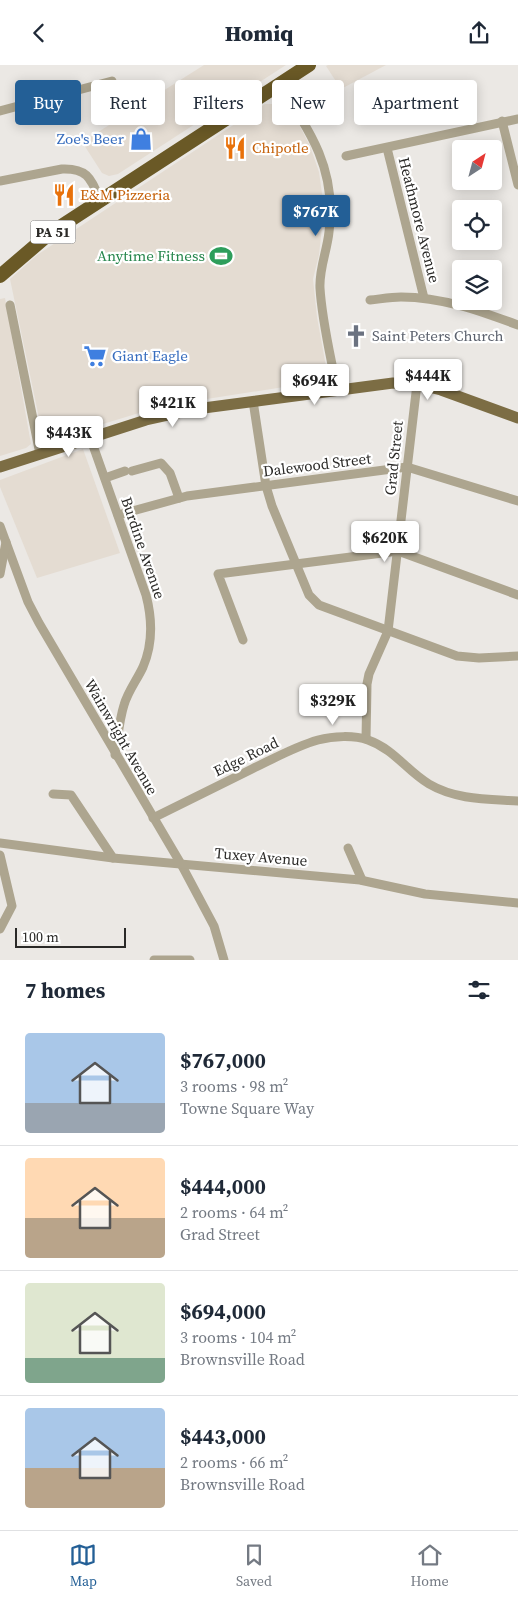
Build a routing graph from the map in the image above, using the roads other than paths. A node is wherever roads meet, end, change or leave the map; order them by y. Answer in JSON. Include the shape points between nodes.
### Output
{"nodes":[{"id":1,"x":309,"y":65,"type":"edge"},
{"id":2,"x":285,"y":80,"type":"edge"},
{"id":3,"x":91,"y":87,"type":"edge"},
{"id":4,"x":272,"y":88,"type":"edge"},
{"id":5,"x":0,"y":111,"type":"edge"},
{"id":6,"x":518,"y":119,"type":"edge"},
{"id":7,"x":502,"y":121,"type":"junction"},
{"id":8,"x":305,"y":125,"type":"edge"},
{"id":9,"x":387,"y":148,"type":"junction"},
{"id":10,"x":346,"y":156,"type":"dead end"},
{"id":11,"x":0,"y":181,"type":"edge"},
{"id":12,"x":518,"y":185,"type":"edge"},
{"id":13,"x":100,"y":200,"type":"junction"},
{"id":14,"x":0,"y":276,"type":"edge"},
{"id":15,"x":424,"y":298,"type":"junction"},
{"id":16,"x":370,"y":300,"type":"dead end"},
{"id":17,"x":10,"y":305,"type":"dead end"},
{"id":18,"x":518,"y":325,"type":"edge"},
{"id":19,"x":417,"y":385,"type":"junction"},
{"id":20,"x":337,"y":390,"type":"junction"},
{"id":21,"x":253,"y":401,"type":"junction"},
{"id":22,"x":518,"y":418,"type":"edge"},
{"id":23,"x":90,"y":437,"type":"junction"},
{"id":24,"x":40,"y":454,"type":"junction"},
{"id":25,"x":0,"y":467,"type":"edge"},
{"id":26,"x":407,"y":467,"type":"junction"},
{"id":27,"x":105,"y":478,"type":"junction"},
{"id":28,"x":266,"y":486,"type":"junction"},
{"id":29,"x":179,"y":498,"type":"junction"},
{"id":30,"x":518,"y":501,"type":"edge"},
{"id":31,"x":118,"y":515,"type":"junction"},
{"id":32,"x":0,"y":526,"type":"edge"},
{"id":33,"x":6,"y":542,"type":"junction"},
{"id":34,"x":398,"y":551,"type":"junction"},
{"id":35,"x":296,"y":564,"type":"junction"},
{"id":36,"x":0,"y":574,"type":"edge"},
{"id":37,"x":518,"y":595,"type":"edge"},
{"id":38,"x":388,"y":631,"type":"junction"},
{"id":39,"x":243,"y":640,"type":"dead end"},
{"id":40,"x":518,"y":656,"type":"edge"},
{"id":41,"x":366,"y":739,"type":"junction"},
{"id":42,"x":115,"y":755,"type":"junction"},
{"id":43,"x":53,"y":794,"type":"dead end"},
{"id":44,"x":518,"y":801,"type":"edge"},
{"id":45,"x":153,"y":818,"type":"junction"},
{"id":46,"x":0,"y":843,"type":"edge"},
{"id":47,"x":348,"y":848,"type":"dead end"},
{"id":48,"x":0,"y":855,"type":"edge"},
{"id":49,"x":112,"y":857,"type":"junction"},
{"id":50,"x":181,"y":864,"type":"junction"},
{"id":51,"x":362,"y":880,"type":"junction"},
{"id":52,"x":518,"y":903,"type":"edge"},
{"id":53,"x":0,"y":929,"type":"edge"},
{"id":54,"x":154,"y":960,"type":"edge"},
{"id":55,"x":190,"y":960,"type":"edge"},
{"id":56,"x":224,"y":960,"type":"edge"}],
"edges":[{"from":1,"to":2,"type":"highway","number":"PA 51"},
{"from":3,"to":5,"type":"street"},
{"from":4,"to":13,"type":"highway","number":"PA 51"},
{"from":6,"to":7,"type":"street"},
{"from":7,"to":9,"type":"street"},
{"from":7,"to":12,"type":"street"},
{"from":8,"to":20,"type":"street","via":[[320,153],[330,203],[320,289]]},
{"from":9,"to":10,"type":"street"},
{"from":9,"to":15,"type":"street","name":"Heathmore Avenue"},
{"from":11,"to":13,"type":"street","via":[[72,168],[91,179]]},
{"from":13,"to":14,"type":"highway","number":"PA 51","via":[[48,234]]},
{"from":15,"to":16,"type":"street"},
{"from":15,"to":18,"type":"street","via":[[450,302]]},
{"from":17,"to":24,"type":"street"},
{"from":19,"to":20,"type":"main road","via":[[393,383]]},
{"from":19,"to":22,"type":"main road"},
{"from":19,"to":26,"type":"street","name":"Grad Street"},
{"from":20,"to":21,"type":"main road"},
{"from":21,"to":23,"type":"main road","via":[[146,420]]},
{"from":21,"to":28,"type":"street"},
{"from":23,"to":24,"type":"main road"},
{"from":23,"to":27,"type":"street","name":"Burdine Avenue"},
{"from":24,"to":25,"type":"main road"},
{"from":26,"to":28,"type":"street","name":"Dalewood Street"},
{"from":26,"to":30,"type":"street","name":"Dalewood Street"},
{"from":26,"to":34,"type":"street","name":"Grad Street"},
{"from":27,"to":29,"type":"street","via":[[161,463],[170,473]]},
{"from":27,"to":31,"type":"street","name":"Burdine Avenue"},
{"from":28,"to":29,"type":"street","name":"Dalewood Street"},
{"from":28,"to":35,"type":"street"},
{"from":29,"to":31,"type":"street","name":"Dalewood Street"},
{"from":31,"to":42,"type":"street","name":"Burdine Avenue","via":[[146,595],[151,628],[144,665],[124,703]]},
{"from":32,"to":33,"type":"street","name":"Wainwright Avenue"},
{"from":33,"to":36,"type":"street"},
{"from":33,"to":42,"type":"street","name":"Wainwright Avenue","via":[[28,602]]},
{"from":34,"to":35,"type":"street"},
{"from":34,"to":37,"type":"street"},
{"from":34,"to":38,"type":"street","name":"Grad Street"},
{"from":35,"to":38,"type":"street","via":[[309,595],[319,605]]},
{"from":35,"to":39,"type":"street","via":[[218,574]]},
{"from":38,"to":40,"type":"street","via":[[457,656]]},
{"from":38,"to":41,"type":"street","name":"Grad Street","via":[[369,674]]},
{"from":41,"to":44,"type":"street","name":"Edge Road","via":[[396,755],[428,784],[441,790],[463,797]]},
{"from":41,"to":45,"type":"street","name":"Edge Road","via":[[337,737],[318,740],[274,758]]},
{"from":42,"to":45,"type":"street","name":"Wainwright Avenue"},
{"from":43,"to":49,"type":"street","via":[[70,795]]},
{"from":45,"to":50,"type":"street","name":"Wainwright Avenue"},
{"from":46,"to":49,"type":"street","name":"Tuxey Avenue"},
{"from":47,"to":51,"type":"street"},
{"from":48,"to":53,"type":"street","via":[[12,906]]},
{"from":49,"to":50,"type":"street","name":"Tuxey Avenue"},
{"from":50,"to":51,"type":"street","name":"Tuxey Avenue"},
{"from":50,"to":56,"type":"street","name":"Wainwright Avenue","via":[[214,926]]},
{"from":51,"to":52,"type":"street","name":"Tuxey Avenue","via":[[425,894]]},
{"from":54,"to":55,"type":"street"}]}
